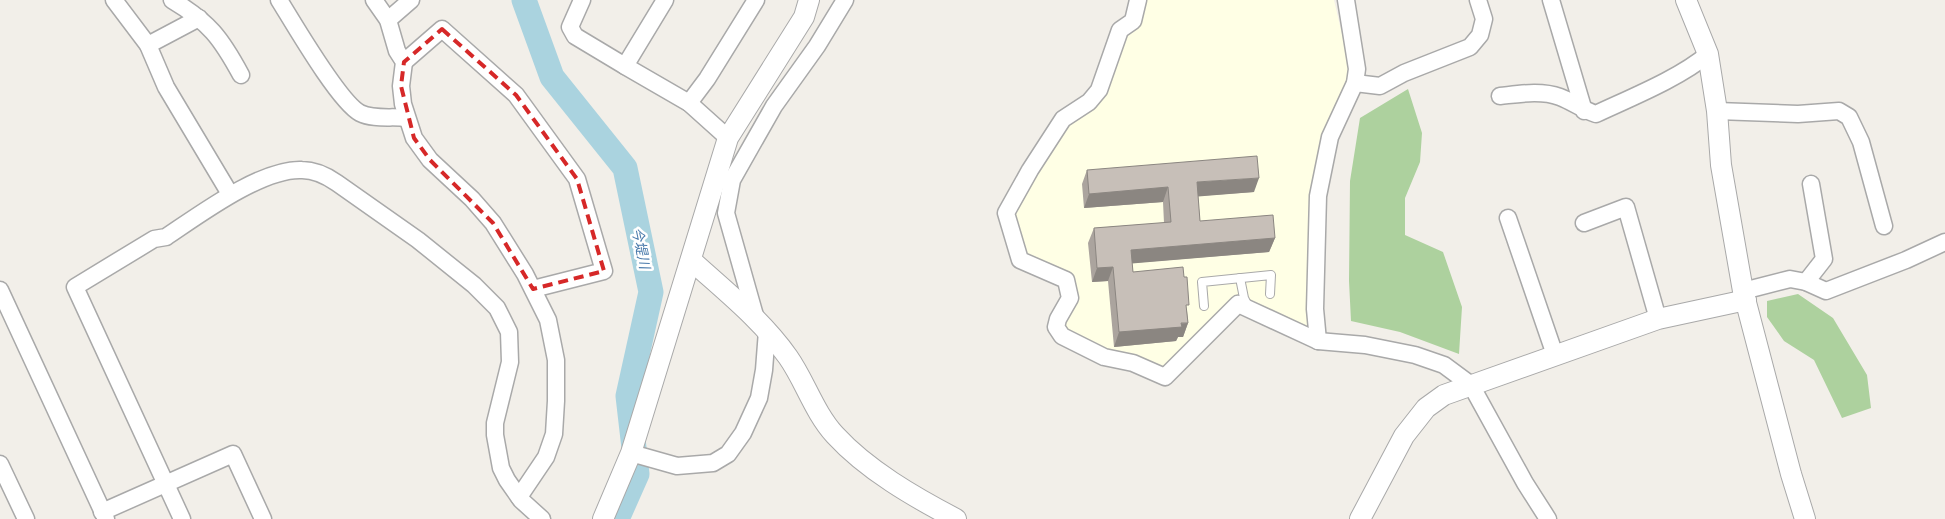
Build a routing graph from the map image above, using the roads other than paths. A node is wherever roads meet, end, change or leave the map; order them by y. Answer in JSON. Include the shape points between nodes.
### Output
{"nodes":[{"id":1,"x":114,"y":0,"type":"edge"},
{"id":2,"x":172,"y":0,"type":"edge"},
{"id":3,"x":278,"y":0,"type":"edge"},
{"id":4,"x":374,"y":0,"type":"edge"},
{"id":5,"x":411,"y":0,"type":"edge"},
{"id":6,"x":582,"y":0,"type":"edge"},
{"id":7,"x":665,"y":0,"type":"edge"},
{"id":8,"x":756,"y":0,"type":"edge"},
{"id":9,"x":809,"y":0,"type":"edge"},
{"id":10,"x":845,"y":0,"type":"edge"},
{"id":11,"x":1138,"y":0,"type":"edge"},
{"id":12,"x":1346,"y":0,"type":"edge"},
{"id":13,"x":1478,"y":0,"type":"edge"},
{"id":14,"x":1551,"y":0,"type":"edge"},
{"id":15,"x":1686,"y":0,"type":"edge"},
{"id":16,"x":199,"y":18,"type":"junction"},
{"id":17,"x":388,"y":20,"type":"junction"},
{"id":18,"x":148,"y":45,"type":"junction"},
{"id":19,"x":1708,"y":54,"type":"junction"},
{"id":20,"x":404,"y":62,"type":"junction"},
{"id":21,"x":625,"y":66,"type":"junction"},
{"id":22,"x":241,"y":75,"type":"dead end"},
{"id":23,"x":1355,"y":83,"type":"junction"},
{"id":24,"x":1500,"y":96,"type":"dead end"},
{"id":25,"x":689,"y":102,"type":"junction"},
{"id":26,"x":1584,"y":111,"type":"junction"},
{"id":27,"x":1716,"y":111,"type":"junction"},
{"id":28,"x":406,"y":118,"type":"junction"},
{"id":29,"x":728,"y":138,"type":"junction"},
{"id":30,"x":1811,"y":184,"type":"dead end"},
{"id":31,"x":230,"y":194,"type":"junction"},
{"id":32,"x":1508,"y":218,"type":"dead end"},
{"id":33,"x":1584,"y":223,"type":"dead end"},
{"id":34,"x":1884,"y":226,"type":"dead end"},
{"id":35,"x":1945,"y":242,"type":"edge"},
{"id":36,"x":691,"y":260,"type":"junction"},
{"id":37,"x":1240,"y":278,"type":"junction"},
{"id":38,"x":1806,"y":282,"type":"junction"},
{"id":39,"x":533,"y":289,"type":"junction"},
{"id":40,"x":0,"y":290,"type":"edge"},
{"id":41,"x":1270,"y":294,"type":"dead end"},
{"id":42,"x":1744,"y":295,"type":"junction"},
{"id":43,"x":1204,"y":306,"type":"dead end"},
{"id":44,"x":1250,"y":310,"type":"junction"},
{"id":45,"x":1658,"y":319,"type":"junction"},
{"id":46,"x":762,"y":325,"type":"junction"},
{"id":47,"x":1318,"y":342,"type":"junction"},
{"id":48,"x":1555,"y":355,"type":"junction"},
{"id":49,"x":1471,"y":385,"type":"junction"},
{"id":50,"x":631,"y":453,"type":"junction"},
{"id":51,"x":0,"y":464,"type":"edge"},
{"id":52,"x":166,"y":484,"type":"junction"},
{"id":53,"x":519,"y":497,"type":"junction"},
{"id":54,"x":104,"y":516,"type":"edge"},
{"id":55,"x":26,"y":519,"type":"edge"},
{"id":56,"x":182,"y":519,"type":"edge"},
{"id":57,"x":263,"y":519,"type":"edge"},
{"id":58,"x":542,"y":519,"type":"edge"},
{"id":59,"x":603,"y":519,"type":"edge"},
{"id":60,"x":956,"y":519,"type":"edge"},
{"id":61,"x":1360,"y":519,"type":"edge"},
{"id":62,"x":1548,"y":519,"type":"edge"},
{"id":63,"x":1805,"y":519,"type":"edge"}],
"edges":[{"from":1,"to":18,"type":"street"},
{"from":2,"to":16,"type":"street"},
{"from":3,"to":28,"type":"street","via":[[348,103],[360,113],[375,117]]},
{"from":4,"to":17,"type":"street"},
{"from":5,"to":17,"type":"street"},
{"from":6,"to":21,"type":"street","via":[[570,27],[574,36]]},
{"from":7,"to":21,"type":"street"},
{"from":8,"to":25,"type":"street"},
{"from":9,"to":29,"type":"street","via":[[804,17]]},
{"from":10,"to":46,"type":"street","via":[[774,106],[732,180],[726,213]]},
{"from":11,"to":44,"type":"street","via":[[1133,21],[1120,30],[1099,90],[1089,102],[1063,120],[1006,213],[1020,260],[1066,280],[1070,298],[1056,326],[1062,336],[1104,356],[1134,364],[1165,378],[1238,304]]},
{"from":12,"to":23,"type":"street","via":[[1357,69]]},
{"from":13,"to":23,"type":"street","via":[[1484,19],[1480,35],[1470,47],[1380,86]]},
{"from":14,"to":26,"type":"street"},
{"from":15,"to":19,"type":"street"},
{"from":16,"to":18,"type":"street"},
{"from":16,"to":22,"type":"street","via":[[215,32]]},
{"from":17,"to":20,"type":"street"},
{"from":18,"to":31,"type":"street","via":[[166,87]]},
{"from":19,"to":26,"type":"street","via":[[1699,62],[1596,114]]},
{"from":19,"to":27,"type":"street"},
{"from":20,"to":28,"type":"street","via":[[401,86]]},
{"from":20,"to":39,"type":"street","via":[[442,29],[516,95],[577,179],[604,271]]},
{"from":21,"to":25,"type":"street"},
{"from":23,"to":47,"type":"street","via":[[1330,137],[1318,196],[1315,309]]},
{"from":24,"to":26,"type":"street","via":[[1536,93],[1558,96]]},
{"from":25,"to":29,"type":"street"},
{"from":27,"to":34,"type":"street","via":[[1798,114],[1839,111],[1849,117],[1861,142]]},
{"from":27,"to":42,"type":"street","via":[[1721,165]]},
{"from":28,"to":39,"type":"street","via":[[414,138],[430,160],[494,223]]},
{"from":29,"to":36,"type":"street"},
{"from":30,"to":38,"type":"street","via":[[1824,259]]},
{"from":31,"to":52,"type":"street","via":[[166,237],[154,239],[75,287]]},
{"from":31,"to":53,"type":"street","via":[[278,174],[302,170],[324,175],[418,240],[497,308],[509,332],[510,362],[494,423],[495,435],[501,468]]},
{"from":32,"to":48,"type":"street"},
{"from":33,"to":45,"type":"street","via":[[1626,207]]},
{"from":35,"to":38,"type":"street","via":[[1826,291]]},
{"from":36,"to":46,"type":"street"},
{"from":36,"to":50,"type":"street"},
{"from":37,"to":41,"type":"lane","via":[[1270,275]]},
{"from":37,"to":43,"type":"lane","via":[[1202,282]]},
{"from":37,"to":44,"type":"lane"},
{"from":38,"to":42,"type":"street","via":[[1790,279]]},
{"from":39,"to":53,"type":"street","via":[[548,320],[556,360],[554,434],[546,457]]},
{"from":40,"to":54,"type":"street"},
{"from":42,"to":45,"type":"street"},
{"from":42,"to":63,"type":"street"},
{"from":44,"to":47,"type":"street"},
{"from":45,"to":48,"type":"street"},
{"from":46,"to":50,"type":"street","via":[[764,370],[759,398],[743,433],[728,454],[713,463],[677,466]]},
{"from":46,"to":60,"type":"street","via":[[789,358],[834,434],[862,460],[920,500]]},
{"from":47,"to":49,"type":"street","via":[[1365,345],[1416,355],[1444,365]]},
{"from":48,"to":49,"type":"street"},
{"from":49,"to":61,"type":"street","via":[[1444,395],[1426,408],[1404,436]]},
{"from":49,"to":62,"type":"street"},
{"from":50,"to":59,"type":"street"},
{"from":51,"to":55,"type":"street"},
{"from":52,"to":54,"type":"street"},
{"from":52,"to":56,"type":"street"},
{"from":52,"to":57,"type":"street","via":[[233,454]]},
{"from":53,"to":58,"type":"street"}]}
